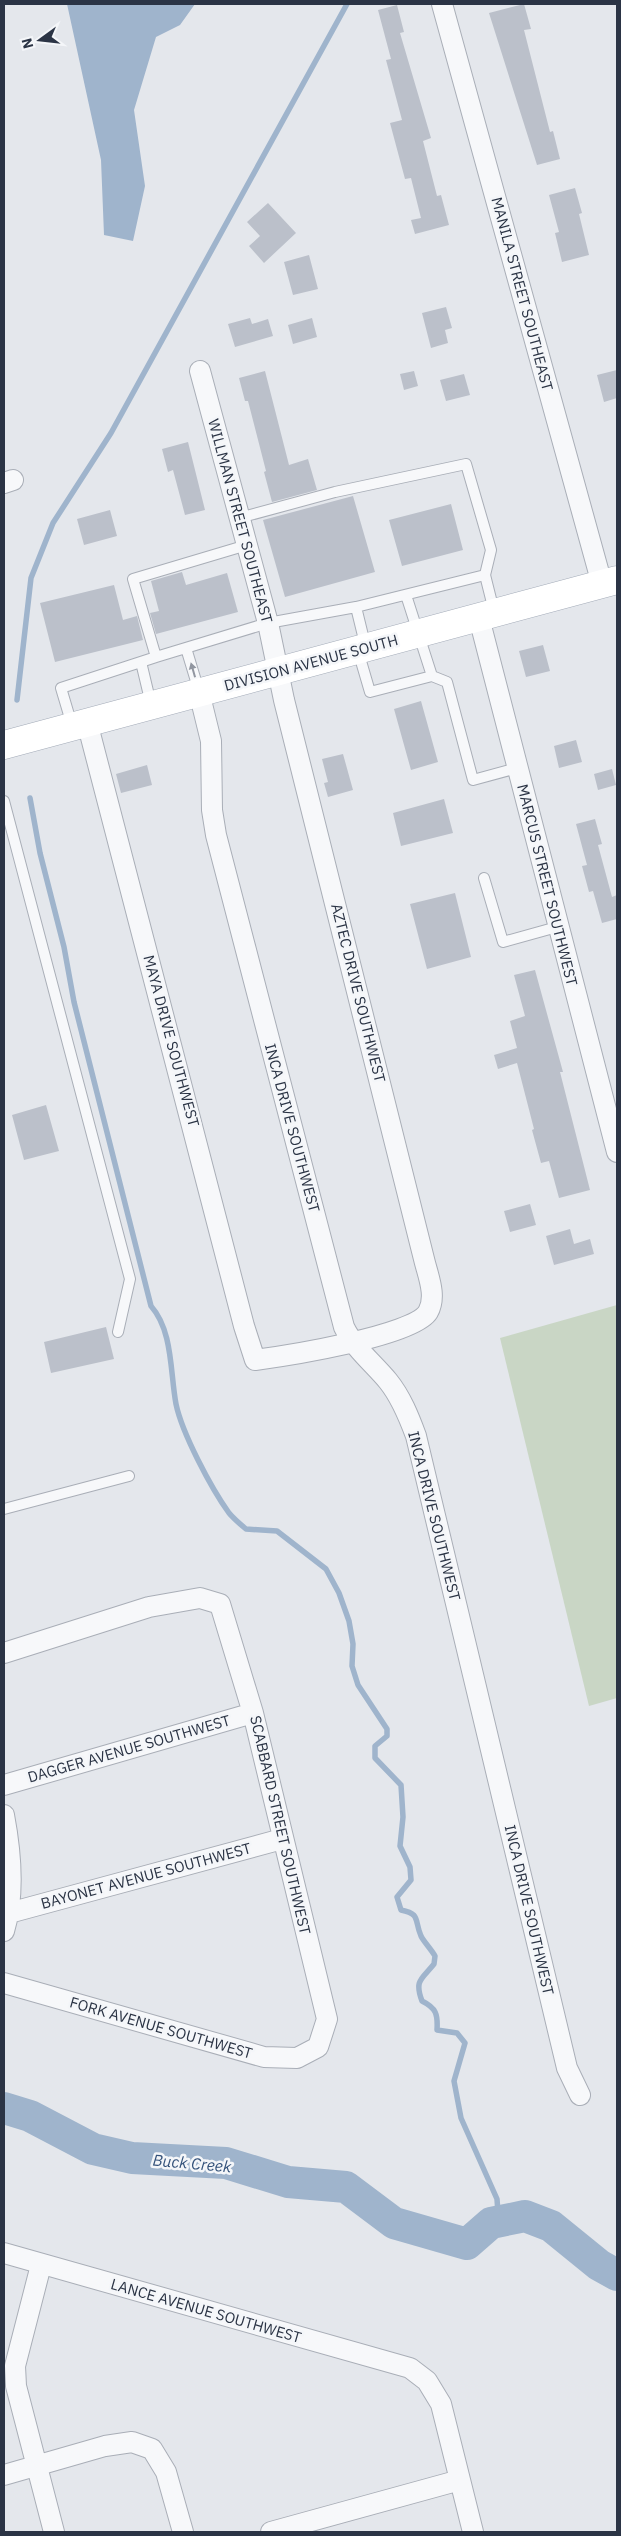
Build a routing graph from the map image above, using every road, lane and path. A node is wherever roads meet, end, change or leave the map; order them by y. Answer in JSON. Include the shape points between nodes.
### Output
{"nodes":[{"id":1,"x":442,"y":4,"type":"edge"},
{"id":2,"x":200,"y":371,"type":"dead end"},
{"id":3,"x":239,"y":518,"type":"junction"},
{"id":4,"x":247,"y":546,"type":"junction"},
{"id":5,"x":485,"y":575,"type":"junction"},
{"id":6,"x":610,"y":582,"type":"edge"},
{"id":7,"x":406,"y":595,"type":"junction"},
{"id":8,"x":356,"y":608,"type":"junction"},
{"id":9,"x":487,"y":616,"type":"junction"},
{"id":10,"x":268,"y":623,"type":"junction"},
{"id":11,"x":417,"y":635,"type":"junction"},
{"id":12,"x":186,"y":648,"type":"junction"},
{"id":13,"x":362,"y":650,"type":"junction"},
{"id":14,"x":156,"y":657,"type":"junction"},
{"id":15,"x":140,"y":662,"type":"junction"},
{"id":16,"x":278,"y":672,"type":"junction"},
{"id":17,"x":432,"y":676,"type":"junction"},
{"id":18,"x":199,"y":692,"type":"junction"},
{"id":19,"x":151,"y":705,"type":"junction"},
{"id":20,"x":80,"y":724,"type":"junction"},
{"id":21,"x":4,"y":745,"type":"edge"},
{"id":22,"x":517,"y":768,"type":"junction"},
{"id":23,"x":4,"y":801,"type":"edge"},
{"id":24,"x":484,"y":878,"type":"dead end"},
{"id":25,"x":557,"y":927,"type":"junction"},
{"id":26,"x":617,"y":1152,"type":"edge"},
{"id":27,"x":118,"y":1332,"type":"dead end"},
{"id":28,"x":352,"y":1341,"type":"junction"},
{"id":29,"x":129,"y":1476,"type":"dead end"},
{"id":30,"x":4,"y":1509,"type":"edge"},
{"id":31,"x":4,"y":1652,"type":"edge"},
{"id":32,"x":253,"y":1712,"type":"junction"},
{"id":33,"x":4,"y":1785,"type":"edge"},
{"id":34,"x":4,"y":1815,"type":"edge"},
{"id":35,"x":282,"y":1839,"type":"junction"},
{"id":36,"x":6,"y":1922,"type":"edge"},
{"id":37,"x":4,"y":1983,"type":"edge"},
{"id":38,"x":318,"y":2047,"type":"joint"},
{"id":39,"x":580,"y":2095,"type":"dead end"},
{"id":40,"x":4,"y":2253,"type":"edge"},
{"id":41,"x":41,"y":2265,"type":"junction"},
{"id":42,"x":38,"y":2464,"type":"junction"},
{"id":43,"x":4,"y":2475,"type":"edge"},
{"id":44,"x":460,"y":2480,"type":"junction"},
{"id":45,"x":54,"y":2532,"type":"edge"},
{"id":46,"x":183,"y":2532,"type":"edge"},
{"id":47,"x":271,"y":2532,"type":"edge"},
{"id":48,"x":472,"y":2532,"type":"edge"}],
"edges":[{"from":1,"to":6,"type":"street","name":"MANILA STREET SOUTHEAST"},
{"from":2,"to":3,"type":"street","name":"WILLMAN STREET SOUTHEAST"},
{"from":3,"to":4,"type":"street","name":"WILLMAN STREET SOUTHEAST"},
{"from":3,"to":5,"type":"lane","via":[[335,492],[466,464],[491,550]]},
{"from":4,"to":10,"type":"street","name":"WILLMAN STREET SOUTHEAST"},
{"from":4,"to":14,"type":"lane","via":[[133,579]]},
{"from":5,"to":7,"type":"lane"},
{"from":5,"to":9,"type":"lane"},
{"from":6,"to":9,"type":"main road","name":"DIVISION AVENUE SOUTH"},
{"from":7,"to":8,"type":"lane"},
{"from":7,"to":11,"type":"lane"},
{"from":8,"to":10,"type":"lane"},
{"from":8,"to":13,"type":"lane"},
{"from":9,"to":11,"type":"main road","name":"DIVISION AVENUE SOUTH"},
{"from":9,"to":22,"type":"street","name":"MARCUS STREET SOUTHWEST"},
{"from":10,"to":12,"type":"lane"},
{"from":10,"to":16,"type":"street","name":"WILLMAN STREET SOUTHEAST"},
{"from":11,"to":13,"type":"main road","name":"DIVISION AVENUE SOUTH"},
{"from":11,"to":17,"type":"lane"},
{"from":12,"to":14,"type":"lane"},
{"from":18,"to":12,"type":"lane","one_way":true},
{"from":13,"to":16,"type":"main road","name":"DIVISION AVENUE SOUTH"},
{"from":13,"to":17,"type":"lane","via":[[370,692]]},
{"from":14,"to":15,"type":"lane"},
{"from":15,"to":19,"type":"lane"},
{"from":15,"to":20,"type":"lane","via":[[61,688]]},
{"from":16,"to":18,"type":"main road","name":"DIVISION AVENUE SOUTH"},
{"from":16,"to":28,"type":"street","name":"AZTEC DRIVE SOUTHWEST","via":[[433,1299],[427,1314],[410,1325]]},
{"from":17,"to":22,"type":"lane","via":[[446,682],[473,780]]},
{"from":18,"to":19,"type":"main road","name":"DIVISION AVENUE SOUTH"},
{"from":18,"to":28,"type":"street","name":"INCA DRIVE SOUTHWEST","via":[[211,741],[212,810],[216,835],[344,1327]]},
{"from":19,"to":20,"type":"main road","name":"DIVISION AVENUE SOUTH"},
{"from":20,"to":21,"type":"main road","name":"DIVISION AVENUE SOUTH"},
{"from":20,"to":28,"type":"street","name":"MAYA DRIVE SOUTHWEST","via":[[256,1360],[312,1352]]},
{"from":22,"to":25,"type":"street","name":"MARCUS STREET SOUTHWEST"},
{"from":23,"to":27,"type":"lane","via":[[130,1278]]},
{"from":24,"to":25,"type":"lane","via":[[503,942]]},
{"from":25,"to":26,"type":"street","name":"MARCUS STREET SOUTHWEST"},
{"from":28,"to":39,"type":"street","name":"INCA DRIVE SOUTHWEST","via":[[389,1382],[416,1436],[567,2068]]},
{"from":29,"to":30,"type":"lane"},
{"from":31,"to":32,"type":"street","name":"SCABBARD STREET SOUTHWEST","via":[[149,1607],[200,1598],[220,1604]]},
{"from":32,"to":33,"type":"street","name":"DAGGER AVENUE SOUTHWEST"},
{"from":32,"to":35,"type":"street","name":"SCABBARD STREET SOUTHWEST"},
{"from":34,"to":36,"type":"street","via":[[10,1876]]},
{"from":35,"to":36,"type":"street","name":"BAYONET AVENUE SOUTHWEST"},
{"from":35,"to":38,"type":"street","name":"SCABBARD STREET SOUTHWEST","via":[[327,2019]]},
{"from":37,"to":38,"type":"street","name":"FORK AVENUE SOUTHWEST","via":[[264,2057],[296,2058]]},
{"from":40,"to":41,"type":"street","name":"LANCE AVENUE SOUTHWEST"},
{"from":41,"to":42,"type":"street","via":[[15,2366],[16,2386]]},
{"from":41,"to":44,"type":"street","name":"LANCE AVENUE SOUTHWEST","via":[[410,2368],[428,2381],[441,2404]]},
{"from":42,"to":43,"type":"street"},
{"from":42,"to":45,"type":"street"},
{"from":42,"to":46,"type":"street","via":[[132,2442],[152,2449],[166,2472]]},
{"from":44,"to":47,"type":"street"},
{"from":44,"to":48,"type":"street"}]}
